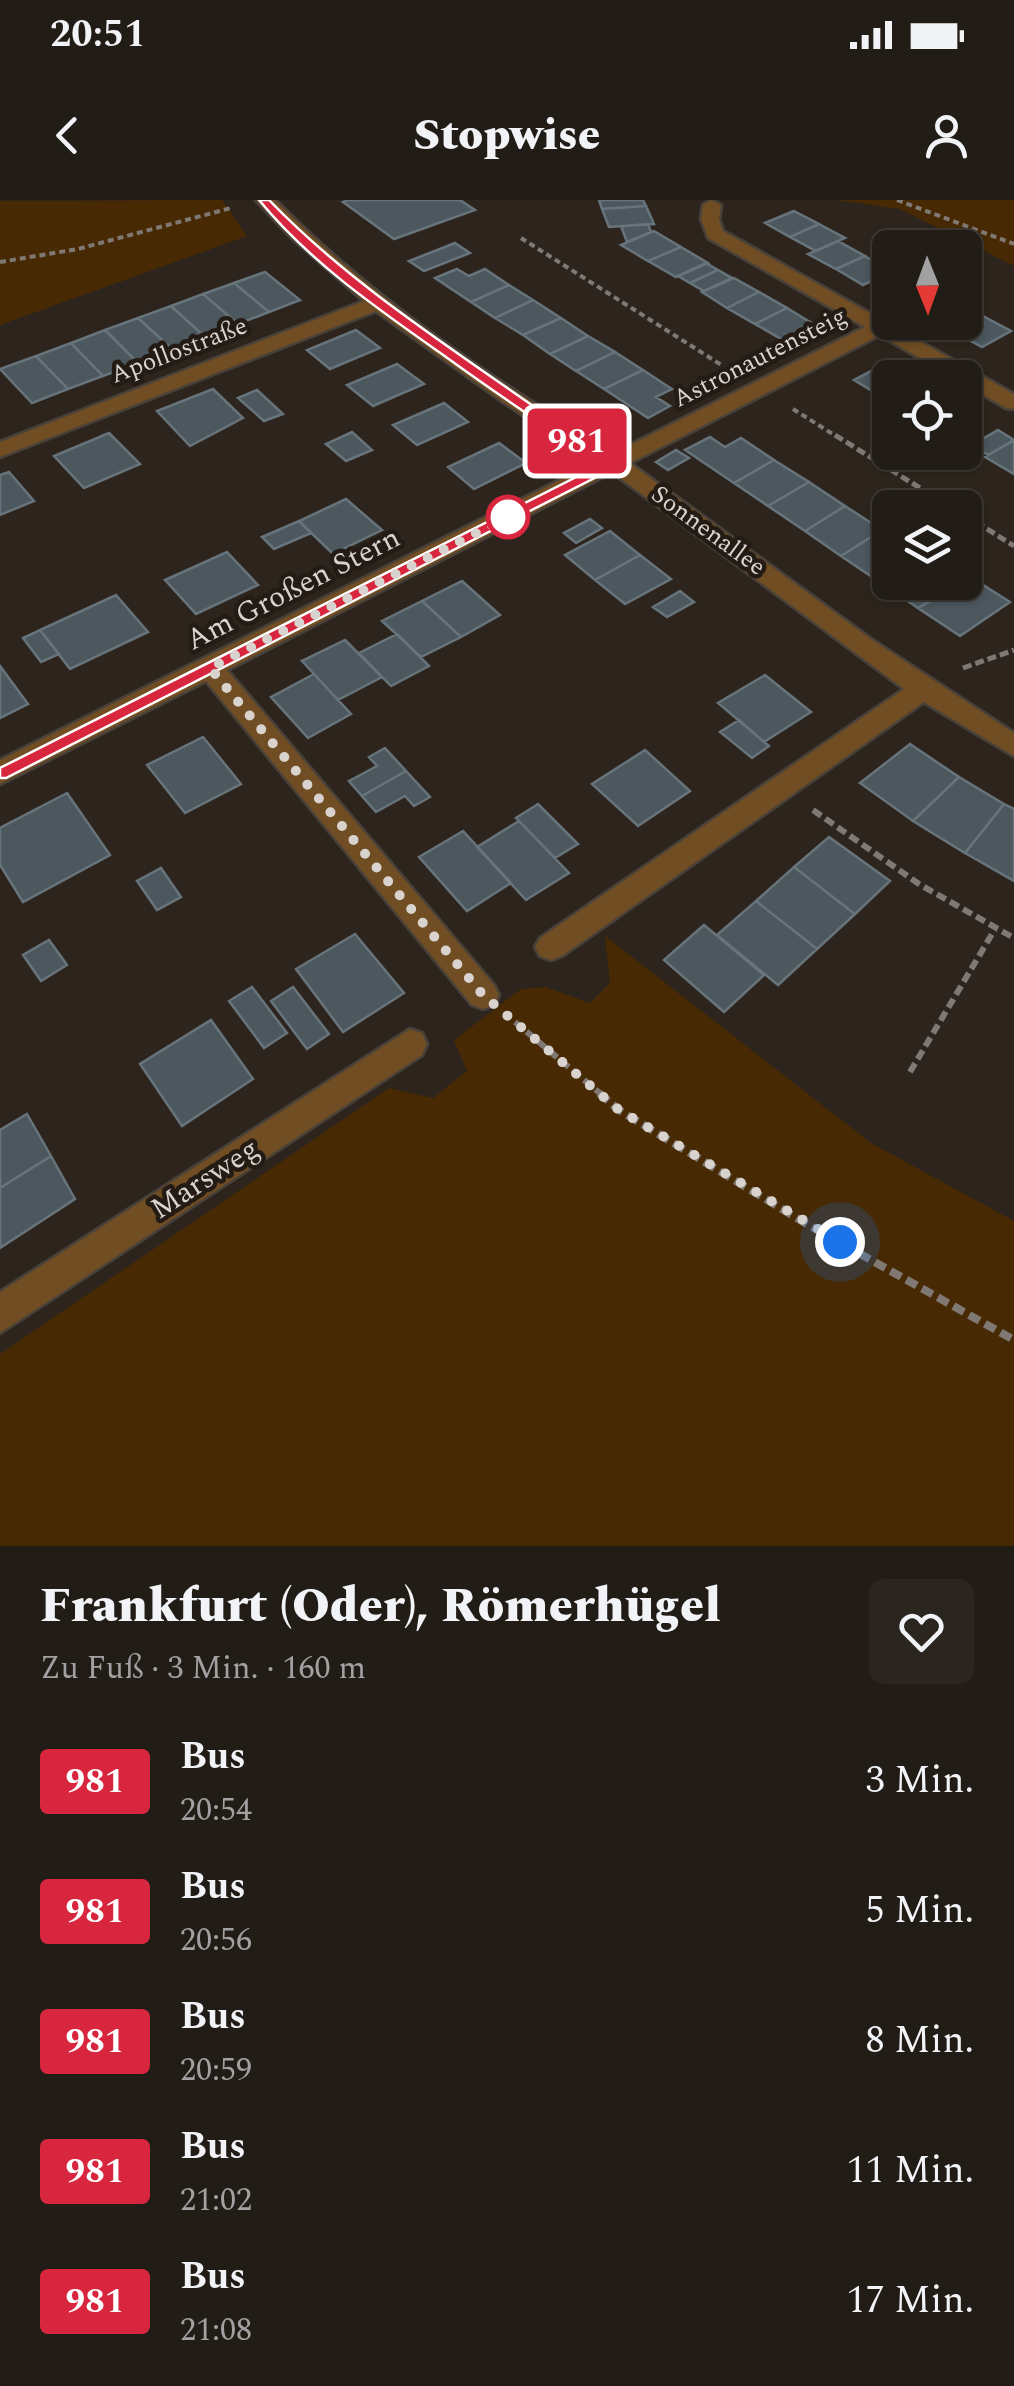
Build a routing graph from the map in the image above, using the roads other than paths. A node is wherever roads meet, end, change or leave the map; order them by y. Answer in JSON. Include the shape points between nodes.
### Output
{"nodes":[{"id":1,"x":265,"y":200,"type":"edge"},
{"id":2,"x":712,"y":205,"type":"dead end"},
{"id":3,"x":378,"y":303,"type":"junction"},
{"id":4,"x":872,"y":326,"type":"edge"},
{"id":5,"x":872,"y":332,"type":"edge"},
{"id":6,"x":897,"y":340,"type":"edge"},
{"id":7,"x":1014,"y":403,"type":"edge"},
{"id":8,"x":0,"y":450,"type":"edge"},
{"id":9,"x":615,"y":464,"type":"junction"},
{"id":10,"x":210,"y":668,"type":"junction"},
{"id":11,"x":924,"y":689,"type":"junction"},
{"id":12,"x":1014,"y":746,"type":"edge"},
{"id":13,"x":0,"y":774,"type":"edge"},
{"id":14,"x":551,"y":947,"type":"dead end"},
{"id":15,"x":483,"y":995,"type":"road end"},
{"id":16,"x":410,"y":1044,"type":"dead end"},
{"id":17,"x":0,"y":1314,"type":"edge"}],
"edges":[{"from":1,"to":3,"type":"street","name":"Sonnenallee"},
{"from":2,"to":4,"type":"street","name":"Astronautensteig","via":[[715,234]]},
{"from":3,"to":8,"type":"street","name":"Apollostraße"},
{"from":3,"to":9,"type":"street","name":"Sonnenallee"},
{"from":5,"to":9,"type":"street","name":"Astronautensteig"},
{"from":6,"to":7,"type":"street","name":"Astronautensteig"},
{"from":9,"to":10,"type":"street","name":"Am Großen Stern"},
{"from":9,"to":11,"type":"street","name":"Sonnenallee"},
{"from":10,"to":13,"type":"street","name":"Am Großen Stern"},
{"from":10,"to":15,"type":"street"},
{"from":11,"to":12,"type":"street","name":"Sonnenallee"},
{"from":11,"to":14,"type":"street"},
{"from":16,"to":17,"type":"street","name":"Marsweg"}]}
